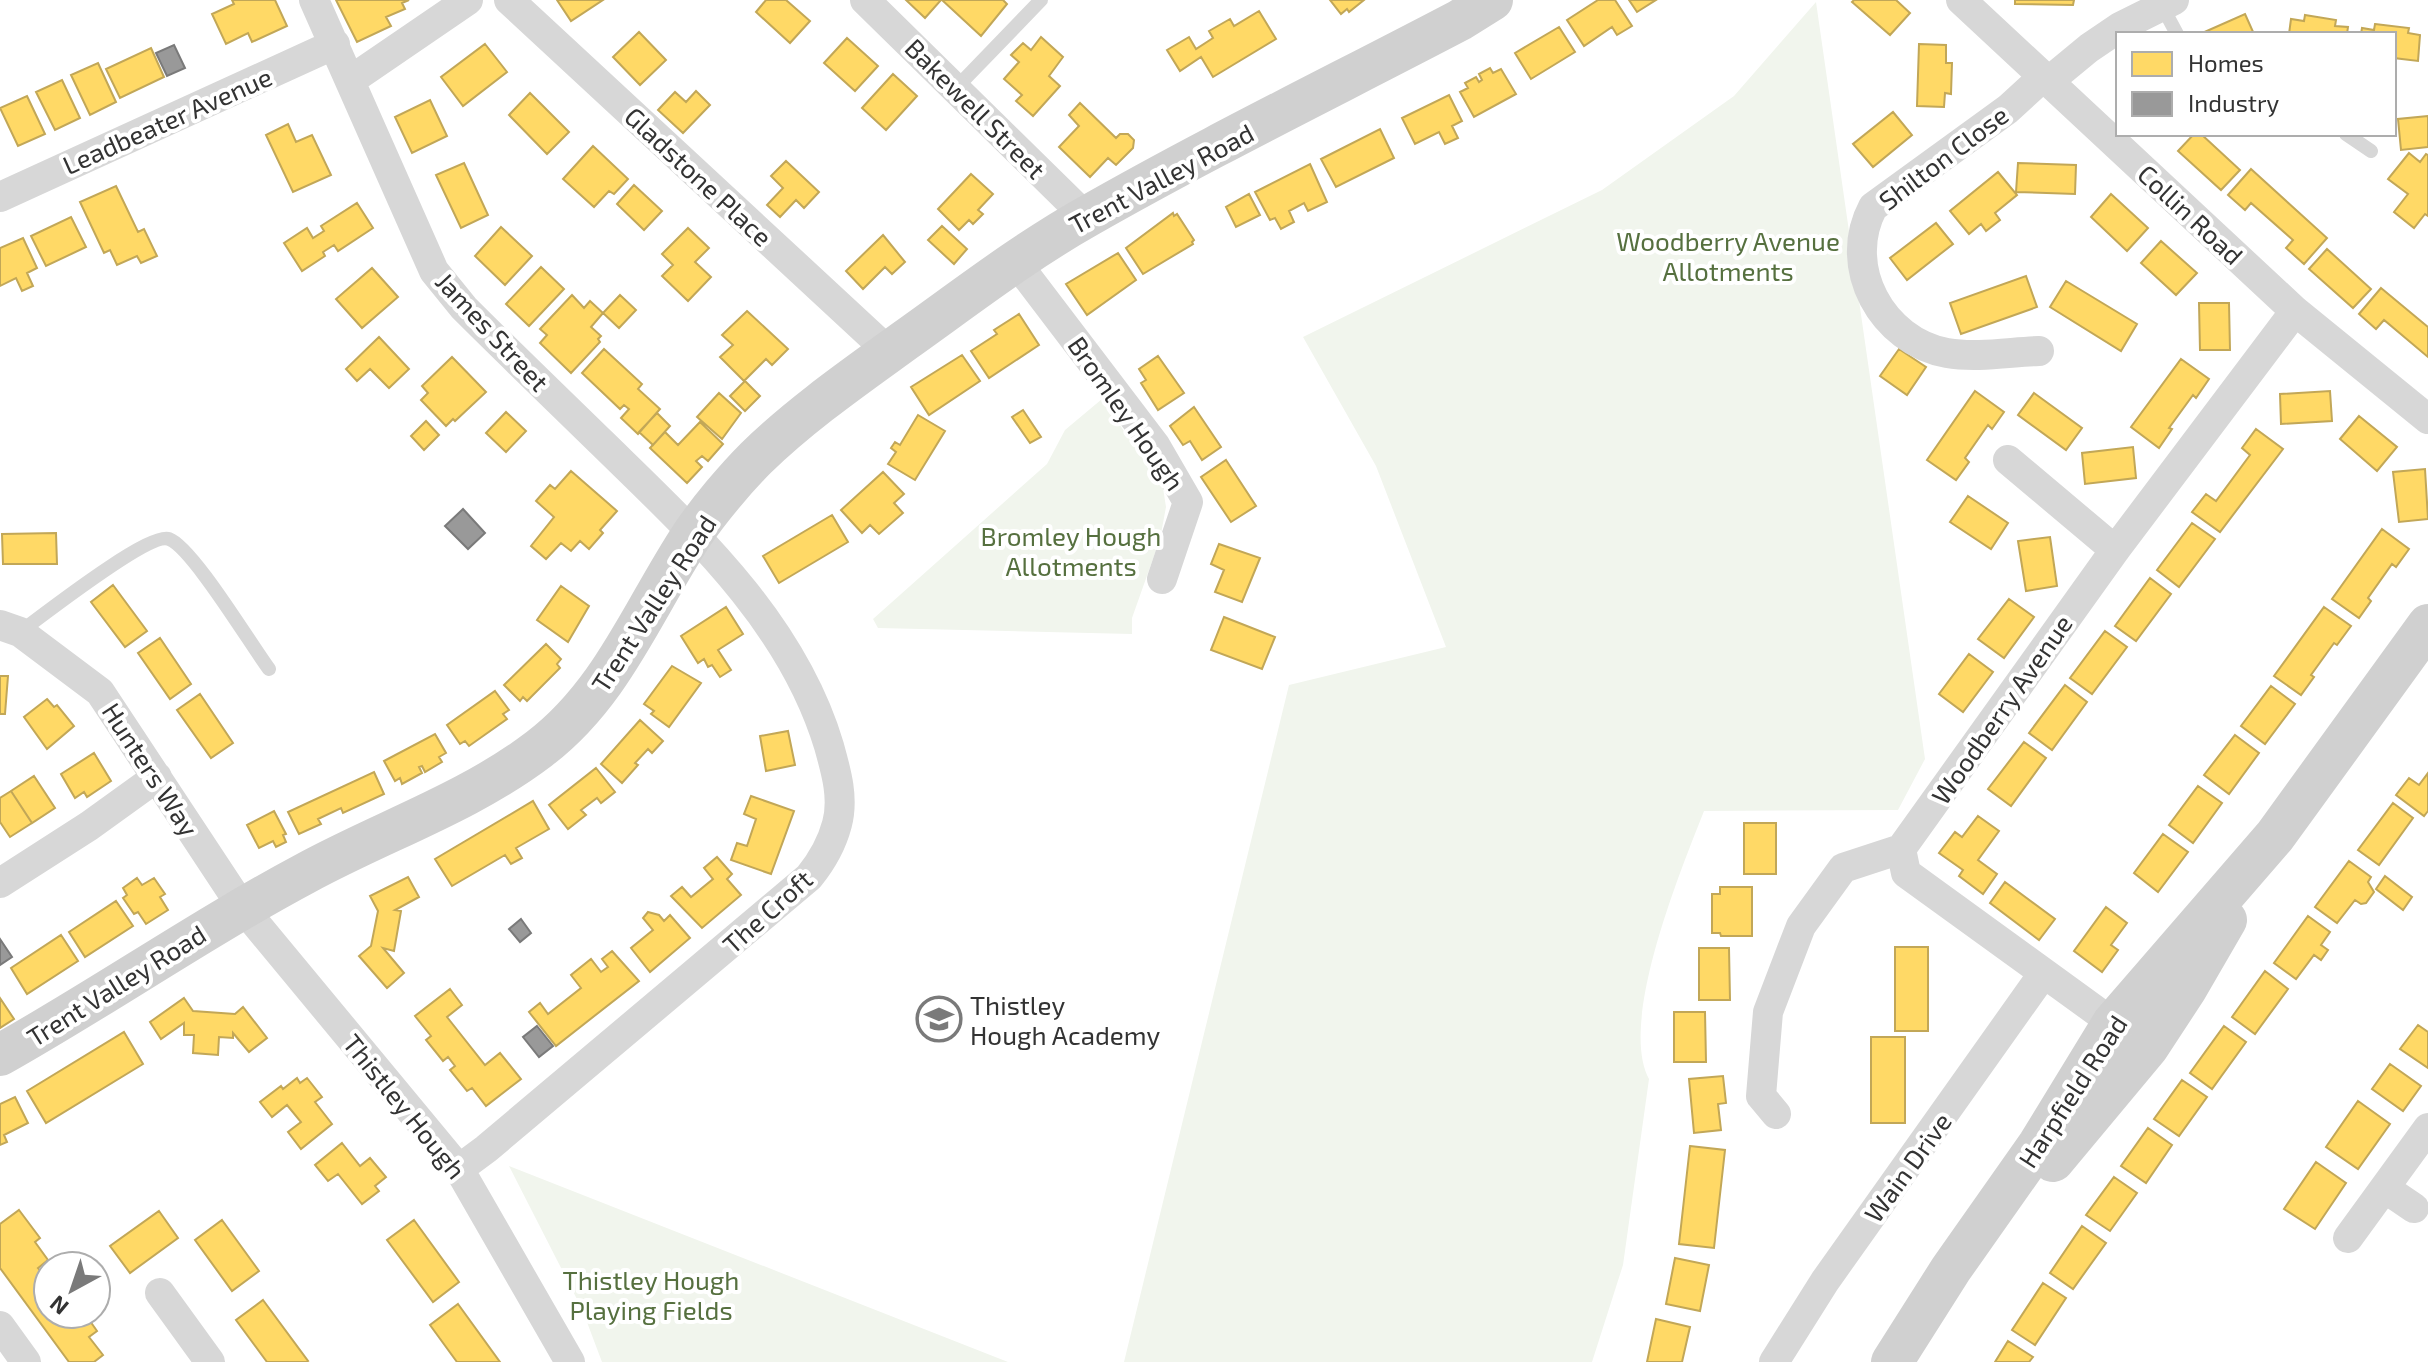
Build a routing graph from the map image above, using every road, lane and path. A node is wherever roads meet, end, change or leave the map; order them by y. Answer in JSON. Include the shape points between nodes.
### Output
{"nodes":[{"id":1,"x":314,"y":0,"type":"edge"},
{"id":2,"x":468,"y":0,"type":"edge"},
{"id":3,"x":509,"y":0,"type":"edge"},
{"id":4,"x":865,"y":0,"type":"edge"},
{"id":5,"x":1041,"y":0,"type":"edge"},
{"id":6,"x":1961,"y":0,"type":"edge"},
{"id":7,"x":2168,"y":3,"type":"edge"},
{"id":8,"x":1466,"y":7,"type":"edge"},
{"id":9,"x":2176,"y":32,"type":"edge"},
{"id":10,"x":335,"y":44,"type":"junction"},
{"id":11,"x":2046,"y":79,"type":"junction"},
{"id":12,"x":351,"y":80,"type":"junction"},
{"id":13,"x":956,"y":88,"type":"junction"},
{"id":14,"x":2349,"y":136,"type":"edge"},
{"id":15,"x":2371,"y":151,"type":"dead end"},
{"id":16,"x":0,"y":197,"type":"edge"},
{"id":17,"x":1086,"y":217,"type":"junction"},
{"id":18,"x":1015,"y":261,"type":"junction"},
{"id":19,"x":2295,"y":311,"type":"junction"},
{"id":20,"x":2039,"y":351,"type":"dead end"},
{"id":21,"x":889,"y":352,"type":"junction"},
{"id":22,"x":2428,"y":419,"type":"edge"},
{"id":23,"x":2008,"y":460,"type":"dead end"},
{"id":24,"x":694,"y":532,"type":"junction"},
{"id":25,"x":2115,"y":550,"type":"junction"},
{"id":26,"x":1162,"y":579,"type":"dead end"},
{"id":27,"x":2428,"y":625,"type":"edge"},
{"id":28,"x":10,"y":628,"type":"edge"},
{"id":29,"x":269,"y":669,"type":"dead end"},
{"id":30,"x":157,"y":777,"type":"junction"},
{"id":31,"x":2275,"y":836,"type":"junction"},
{"id":32,"x":1901,"y":849,"type":"junction"},
{"id":33,"x":0,"y":883,"type":"edge"},
{"id":34,"x":242,"y":907,"type":"junction"},
{"id":35,"x":2043,"y":974,"type":"junction"},
{"id":36,"x":2113,"y":1023,"type":"junction"},
{"id":37,"x":2148,"y":1047,"type":"junction"},
{"id":38,"x":0,"y":1055,"type":"edge"},
{"id":39,"x":1776,"y":1114,"type":"dead end"},
{"id":40,"x":2428,"y":1128,"type":"edge"},
{"id":41,"x":459,"y":1169,"type":"junction"},
{"id":42,"x":2386,"y":1189,"type":"junction"},
{"id":43,"x":2414,"y":1208,"type":"dead end"},
{"id":44,"x":2348,"y":1238,"type":"dead end"},
{"id":45,"x":160,"y":1293,"type":"dead end"},
{"id":46,"x":0,"y":1326,"type":"edge"},
{"id":47,"x":26,"y":1362,"type":"edge"},
{"id":48,"x":210,"y":1362,"type":"edge"},
{"id":49,"x":570,"y":1362,"type":"edge"},
{"id":50,"x":1774,"y":1362,"type":"edge"},
{"id":51,"x":1892,"y":1362,"type":"edge"},
{"id":52,"x":1920,"y":1362,"type":"edge"}],
"edges":[{"from":1,"to":10,"type":"street","name":"James Street"},
{"from":2,"to":12,"type":"street"},
{"from":3,"to":21,"type":"street","name":"Gladstone Place"},
{"from":4,"to":13,"type":"street","name":"Bakewell Street"},
{"from":5,"to":13,"type":"lane"},
{"from":6,"to":11,"type":"street","name":"Collin Road"},
{"from":7,"to":9,"type":"lane"},
{"from":7,"to":11,"type":"street","name":"Shilton Close","via":[[2120,27]]},
{"from":8,"to":17,"type":"street","name":"Trent Valley Road"},
{"from":10,"to":12,"type":"street","name":"James Street"},
{"from":10,"to":16,"type":"street","name":"Leadbeater Avenue"},
{"from":11,"to":19,"type":"street","name":"Collin Road"},
{"from":11,"to":20,"type":"street","name":"Shilton Close","via":[[1873,207],[1863,227],[1866,282],[1891,325],[1918,345],[1948,353]]},
{"from":12,"to":24,"type":"street","name":"James Street","via":[[434,271],[464,308]]},
{"from":13,"to":17,"type":"street","name":"Bakewell Street"},
{"from":14,"to":15,"type":"lane"},
{"from":17,"to":18,"type":"street","name":"Trent Valley Road"},
{"from":18,"to":21,"type":"street","name":"Trent Valley Road"},
{"from":18,"to":26,"type":"street","name":"Bromley Hough","via":[[1155,445],[1188,502]]},
{"from":19,"to":22,"type":"street","name":"Collin Road"},
{"from":19,"to":25,"type":"street","name":"Woodberry Avenue"},
{"from":21,"to":24,"type":"street","name":"Trent Valley Road","via":[[755,459]]},
{"from":23,"to":25,"type":"street"},
{"from":24,"to":34,"type":"street","name":"Trent Valley Road","via":[[603,684],[551,740],[497,778]]},
{"from":24,"to":41,"type":"street","name":"The Croft","via":[[761,613],[800,675],[837,774],[838,822],[809,877]]},
{"from":25,"to":32,"type":"street","name":"Woodberry Avenue"},
{"from":27,"to":31,"type":"street","name":"Harpfield Road"},
{"from":28,"to":29,"type":"lane","via":[[135,550],[168,538],[187,553]]},
{"from":28,"to":30,"type":"street","name":"Hunters Way","via":[[100,692]]},
{"from":30,"to":33,"type":"street"},
{"from":30,"to":34,"type":"street","name":"Hunters Way"},
{"from":31,"to":36,"type":"street","name":"Harpfield Road"},
{"from":31,"to":37,"type":"street","name":"Harpfield Road"},
{"from":32,"to":35,"type":"street","via":[[1906,873]]},
{"from":32,"to":39,"type":"street","via":[[1843,868],[1801,926],[1768,1012],[1761,1096]]},
{"from":34,"to":38,"type":"street","name":"Trent Valley Road"},
{"from":34,"to":41,"type":"street","name":"Thistley Hough"},
{"from":35,"to":36,"type":"street"},
{"from":35,"to":50,"type":"street","name":"Wain Drive","via":[[1825,1281]]},
{"from":36,"to":37,"type":"street"},
{"from":36,"to":51,"type":"street","name":"Harpfield Road","via":[[2039,1144]]},
{"from":37,"to":52,"type":"street","name":"Harpfield Road","via":[[2048,1167]]},
{"from":40,"to":42,"type":"street"},
{"from":41,"to":49,"type":"street","name":"Thistley Hough"},
{"from":42,"to":43,"type":"street"},
{"from":42,"to":44,"type":"street"},
{"from":45,"to":48,"type":"street"},
{"from":46,"to":47,"type":"street"}]}
